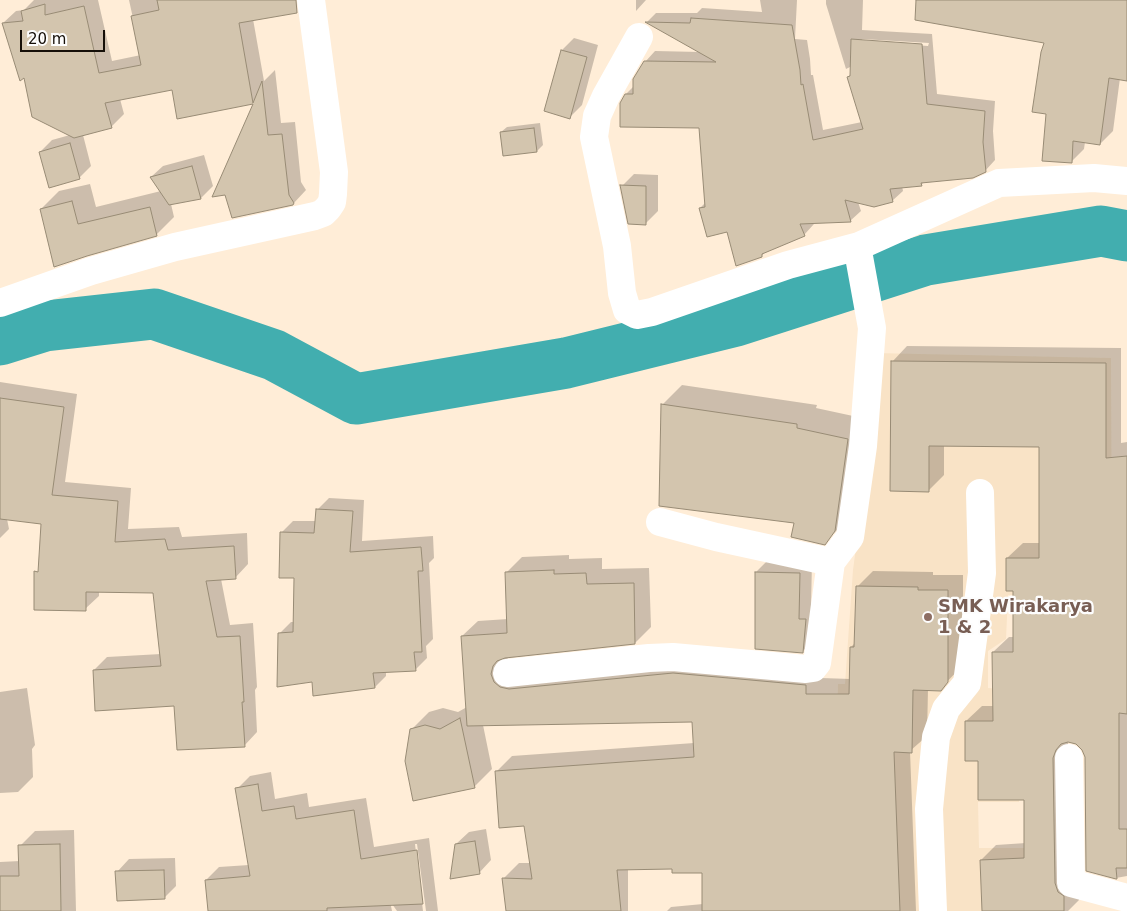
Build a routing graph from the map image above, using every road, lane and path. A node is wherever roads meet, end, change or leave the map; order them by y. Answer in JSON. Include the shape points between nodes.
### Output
{"nodes":[{"id":1,"x":310,"y":0,"type":"edge"},
{"id":2,"x":640,"y":37,"type":"dead end"},
{"id":3,"x":1127,"y":181,"type":"edge"},
{"id":4,"x":859,"y":248,"type":"junction"},
{"id":5,"x":0,"y":303,"type":"edge"},
{"id":6,"x":980,"y":493,"type":"dead end"},
{"id":7,"x":660,"y":522,"type":"dead end"},
{"id":8,"x":831,"y":562,"type":"junction"},
{"id":9,"x":507,"y":673,"type":"dead end"},
{"id":10,"x":1069,"y":758,"type":"dead end"},
{"id":11,"x":1127,"y":898,"type":"edge"},
{"id":12,"x":933,"y":911,"type":"edge"}],
"edges":[{"from":1,"to":5,"type":"street","via":[[334,172],[332,202],[323,213],[175,247],[91,271]]},
{"from":2,"to":4,"type":"street","via":[[606,96],[597,116],[594,137],[627,310],[636,315],[652,312],[788,265]]},
{"from":3,"to":4,"type":"street","via":[[1094,178],[1000,183]]},
{"from":4,"to":8,"type":"street","via":[[872,328],[863,446],[850,537]]},
{"from":6,"to":12,"type":"street","via":[[982,573],[967,683],[946,709],[936,737],[929,809]]},
{"from":7,"to":8,"type":"street"},
{"from":8,"to":9,"type":"street","via":[[817,663],[813,668],[649,658]]},
{"from":10,"to":11,"type":"street","via":[[1071,884]]}]}
